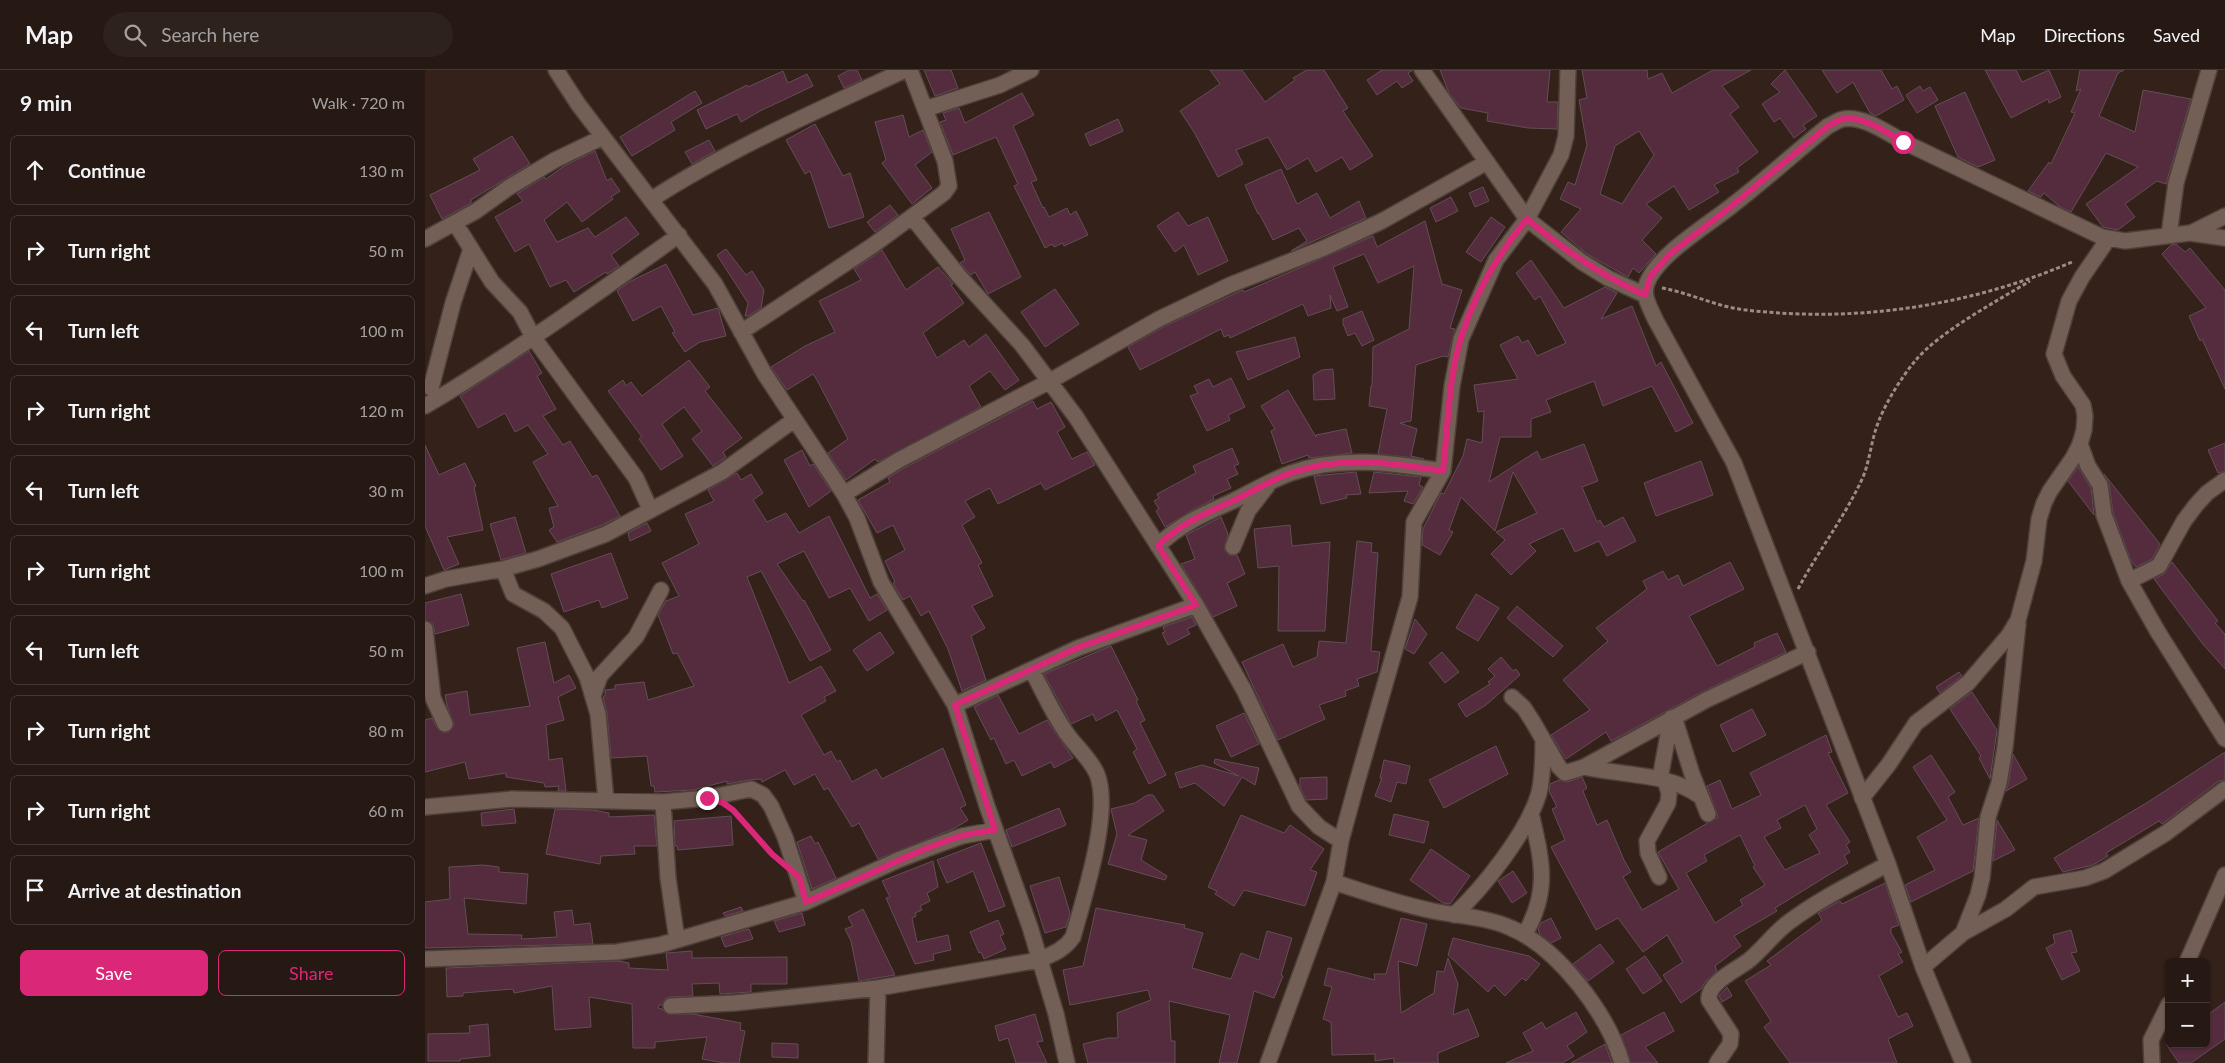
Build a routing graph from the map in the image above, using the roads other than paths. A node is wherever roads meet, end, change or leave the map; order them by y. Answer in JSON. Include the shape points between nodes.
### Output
{"nodes":[{"id":1,"x":556,"y":70,"type":"edge"},
{"id":2,"x":905,"y":70,"type":"edge"},
{"id":3,"x":909,"y":70,"type":"edge"},
{"id":4,"x":1031,"y":70,"type":"edge"},
{"id":5,"x":1422,"y":70,"type":"edge"},
{"id":6,"x":1568,"y":70,"type":"edge"},
{"id":7,"x":2209,"y":70,"type":"edge"},
{"id":8,"x":925,"y":109,"type":"junction"},
{"id":9,"x":603,"y":137,"type":"junction"},
{"id":10,"x":1487,"y":162,"type":"junction"},
{"id":11,"x":652,"y":199,"type":"junction"},
{"id":12,"x":2225,"y":216,"type":"edge"},
{"id":13,"x":912,"y":217,"type":"junction"},
{"id":14,"x":1527,"y":219,"type":"junction"},
{"id":15,"x":455,"y":223,"type":"junction"},
{"id":16,"x":2190,"y":233,"type":"junction"},
{"id":17,"x":679,"y":235,"type":"junction"},
{"id":18,"x":2169,"y":235,"type":"junction"},
{"id":19,"x":2225,"y":238,"type":"edge"},
{"id":20,"x":425,"y":239,"type":"edge"},
{"id":21,"x":2104,"y":245,"type":"dead end"},
{"id":22,"x":471,"y":249,"type":"junction"},
{"id":23,"x":1646,"y":290,"type":"junction"},
{"id":24,"x":741,"y":332,"type":"junction"},
{"id":25,"x":533,"y":337,"type":"junction"},
{"id":26,"x":1050,"y":381,"type":"junction"},
{"id":27,"x":429,"y":392,"type":"edge"},
{"id":28,"x":794,"y":420,"type":"junction"},
{"id":29,"x":2080,"y":444,"type":"junction"},
{"id":30,"x":1443,"y":471,"type":"junction"},
{"id":31,"x":2225,"y":480,"type":"edge"},
{"id":32,"x":1270,"y":482,"type":"junction"},
{"id":33,"x":844,"y":494,"type":"junction"},
{"id":34,"x":650,"y":509,"type":"junction"},
{"id":35,"x":1158,"y":546,"type":"junction"},
{"id":36,"x":1233,"y":547,"type":"dead end"},
{"id":37,"x":503,"y":569,"type":"junction"},
{"id":38,"x":2129,"y":581,"type":"junction"},
{"id":39,"x":425,"y":586,"type":"edge"},
{"id":40,"x":661,"y":590,"type":"dead end"},
{"id":41,"x":1196,"y":605,"type":"junction"},
{"id":42,"x":2018,"y":620,"type":"junction"},
{"id":43,"x":425,"y":629,"type":"edge"},
{"id":44,"x":1807,"y":652,"type":"junction"},
{"id":45,"x":426,"y":655,"type":"edge"},
{"id":46,"x":1032,"y":671,"type":"junction"},
{"id":47,"x":593,"y":696,"type":"junction"},
{"id":48,"x":429,"y":697,"type":"edge"},
{"id":49,"x":1512,"y":698,"type":"dead end"},
{"id":50,"x":955,"y":705,"type":"junction"},
{"id":51,"x":1673,"y":718,"type":"junction"},
{"id":52,"x":445,"y":724,"type":"dead end"},
{"id":53,"x":1543,"y":738,"type":"junction"},
{"id":54,"x":2225,"y":739,"type":"edge"},
{"id":55,"x":1584,"y":767,"type":"junction"},
{"id":56,"x":1663,"y":779,"type":"junction"},
{"id":57,"x":2225,"y":789,"type":"edge"},
{"id":58,"x":1700,"y":796,"type":"junction"},
{"id":59,"x":1862,"y":798,"type":"junction"},
{"id":60,"x":606,"y":801,"type":"junction"},
{"id":61,"x":663,"y":802,"type":"junction"},
{"id":62,"x":425,"y":807,"type":"edge"},
{"id":63,"x":1531,"y":813,"type":"junction"},
{"id":64,"x":1708,"y":814,"type":"dead end"},
{"id":65,"x":995,"y":830,"type":"junction"},
{"id":66,"x":1341,"y":841,"type":"junction"},
{"id":67,"x":1888,"y":864,"type":"junction"},
{"id":68,"x":2225,"y":875,"type":"edge"},
{"id":69,"x":1659,"y":877,"type":"dead end"},
{"id":70,"x":1334,"y":882,"type":"junction"},
{"id":71,"x":806,"y":902,"type":"junction"},
{"id":72,"x":1454,"y":915,"type":"junction"},
{"id":73,"x":1963,"y":933,"type":"junction"},
{"id":74,"x":1525,"y":934,"type":"junction"},
{"id":75,"x":677,"y":940,"type":"junction"},
{"id":76,"x":2189,"y":958,"type":"edge"},
{"id":77,"x":425,"y":959,"type":"edge"},
{"id":78,"x":1039,"y":960,"type":"junction"},
{"id":79,"x":1923,"y":966,"type":"junction"},
{"id":80,"x":878,"y":988,"type":"junction"},
{"id":81,"x":671,"y":1006,"type":"dead end"},
{"id":82,"x":2165,"y":1012,"type":"edge"},
{"id":83,"x":876,"y":1063,"type":"edge"},
{"id":84,"x":1067,"y":1063,"type":"edge"},
{"id":85,"x":1268,"y":1063,"type":"edge"},
{"id":86,"x":1622,"y":1063,"type":"edge"},
{"id":87,"x":1717,"y":1063,"type":"edge"},
{"id":88,"x":1963,"y":1063,"type":"edge"},
{"id":89,"x":2152,"y":1063,"type":"edge"}],
"edges":[{"from":1,"to":9,"type":"street"},
{"from":2,"to":11,"type":"street","via":[[718,160]]},
{"from":3,"to":8,"type":"street"},
{"from":4,"to":8,"type":"street","via":[[1000,85]]},
{"from":5,"to":10,"type":"street"},
{"from":6,"to":14,"type":"street","via":[[1566,136],[1561,155]]},
{"from":7,"to":18,"type":"street","via":[[2175,183]]},
{"from":8,"to":13,"type":"street","via":[[945,161],[949,186],[936,201]]},
{"from":9,"to":11,"type":"street"},
{"from":9,"to":15,"type":"street","via":[[555,160]]},
{"from":10,"to":14,"type":"street"},
{"from":10,"to":26,"type":"street","via":[[1382,221],[1195,301]]},
{"from":11,"to":17,"type":"street"},
{"from":12,"to":16,"type":"street"},
{"from":13,"to":24,"type":"street"},
{"from":13,"to":26,"type":"street"},
{"from":14,"to":23,"type":"street","via":[[1608,278]]},
{"from":14,"to":30,"type":"street","via":[[1496,260],[1461,338]]},
{"from":15,"to":20,"type":"street"},
{"from":15,"to":22,"type":"street"},
{"from":16,"to":18,"type":"street"},
{"from":16,"to":19,"type":"street"},
{"from":17,"to":24,"type":"street","via":[[715,284]]},
{"from":17,"to":25,"type":"street"},
{"from":18,"to":23,"type":"street","via":[[2125,241],[2102,236],[1873,125],[1843,119],[1828,126],[1670,254],[1650,277]]},
{"from":21,"to":29,"type":"street","via":[[2069,301],[2054,354],[2059,368],[2083,405],[2085,416]]},
{"from":22,"to":25,"type":"street","via":[[493,282],[520,312]]},
{"from":22,"to":27,"type":"street"},
{"from":23,"to":44,"type":"street","via":[[1668,344],[1734,463]]},
{"from":24,"to":28,"type":"street"},
{"from":25,"to":27,"type":"street"},
{"from":25,"to":34,"type":"street","via":[[635,478]]},
{"from":26,"to":33,"type":"street","via":[[899,460]]},
{"from":26,"to":35,"type":"street"},
{"from":28,"to":33,"type":"street"},
{"from":28,"to":34,"type":"street","via":[[722,472]]},
{"from":29,"to":38,"type":"street","via":[[2100,485],[2104,515]]},
{"from":29,"to":42,"type":"street","via":[[2044,503],[2039,518],[2035,561]]},
{"from":30,"to":32,"type":"street","via":[[1395,464],[1338,462],[1293,472]]},
{"from":30,"to":66,"type":"street","via":[[1414,522],[1410,596]]},
{"from":31,"to":38,"type":"street","via":[[2196,505],[2159,566]]},
{"from":32,"to":35,"type":"street","via":[[1182,526]]},
{"from":32,"to":36,"type":"street","via":[[1248,511]]},
{"from":33,"to":50,"type":"street","via":[[857,518],[881,582]]},
{"from":34,"to":37,"type":"street","via":[[598,537]]},
{"from":35,"to":41,"type":"street"},
{"from":37,"to":39,"type":"street"},
{"from":37,"to":47,"type":"street","via":[[513,594],[544,611],[563,628]]},
{"from":38,"to":54,"type":"street"},
{"from":40,"to":47,"type":"street","via":[[636,637],[600,676]]},
{"from":41,"to":46,"type":"street","via":[[1077,648]]},
{"from":41,"to":66,"type":"street","via":[[1256,713],[1299,806],[1319,827]]},
{"from":42,"to":59,"type":"street","via":[[1968,683],[1915,723]]},
{"from":42,"to":73,"type":"street","via":[[1999,783],[1988,817],[1982,878]]},
{"from":43,"to":45,"type":"street"},
{"from":44,"to":51,"type":"street"},
{"from":44,"to":59,"type":"street"},
{"from":45,"to":48,"type":"street"},
{"from":46,"to":50,"type":"street"},
{"from":46,"to":78,"type":"street","via":[[1064,730],[1096,772],[1103,806],[1073,937],[1066,947]]},
{"from":47,"to":60,"type":"street","via":[[598,714]]},
{"from":48,"to":52,"type":"street"},
{"from":49,"to":53,"type":"street","via":[[1523,708]]},
{"from":50,"to":65,"type":"street"},
{"from":51,"to":55,"type":"street"},
{"from":51,"to":56,"type":"street"},
{"from":51,"to":58,"type":"street"},
{"from":53,"to":55,"type":"street","via":[[1565,773]]},
{"from":53,"to":63,"type":"street","via":[[1543,772]]},
{"from":55,"to":56,"type":"street"},
{"from":56,"to":58,"type":"street"},
{"from":56,"to":69,"type":"street","via":[[1669,793],[1668,803],[1647,841],[1648,853]]},
{"from":57,"to":73,"type":"street","via":[[2166,833],[2104,870],[2085,878],[2034,887],[2006,909]]},
{"from":58,"to":64,"type":"street"},
{"from":59,"to":67,"type":"street"},
{"from":60,"to":61,"type":"street"},
{"from":60,"to":62,"type":"street","via":[[512,799]]},
{"from":61,"to":71,"type":"street","via":[[751,789],[767,799],[785,837]]},
{"from":61,"to":75,"type":"street","via":[[668,878]]},
{"from":63,"to":72,"type":"street","via":[[1515,842],[1482,886]]},
{"from":63,"to":74,"type":"street","via":[[1540,856],[1541,896],[1536,915]]},
{"from":65,"to":71,"type":"street","via":[[962,836],[914,854]]},
{"from":65,"to":78,"type":"street"},
{"from":66,"to":70,"type":"street"},
{"from":67,"to":79,"type":"street"},
{"from":67,"to":87,"type":"street","via":[[1796,916],[1750,959],[1715,985],[1709,1000],[1732,1040]]},
{"from":68,"to":76,"type":"street"},
{"from":70,"to":72,"type":"street","via":[[1417,908]]},
{"from":70,"to":85,"type":"street"},
{"from":71,"to":75,"type":"street"},
{"from":72,"to":74,"type":"street","via":[[1491,921]]},
{"from":73,"to":79,"type":"street"},
{"from":74,"to":86,"type":"street","via":[[1556,960],[1591,1002],[1619,1051]]},
{"from":75,"to":77,"type":"street","via":[[640,950],[617,952]]},
{"from":78,"to":80,"type":"street"},
{"from":78,"to":84,"type":"street"},
{"from":79,"to":88,"type":"street"},
{"from":80,"to":81,"type":"street","via":[[735,1003]]},
{"from":80,"to":83,"type":"street"},
{"from":82,"to":89,"type":"street","via":[[2151,1040]]}]}
